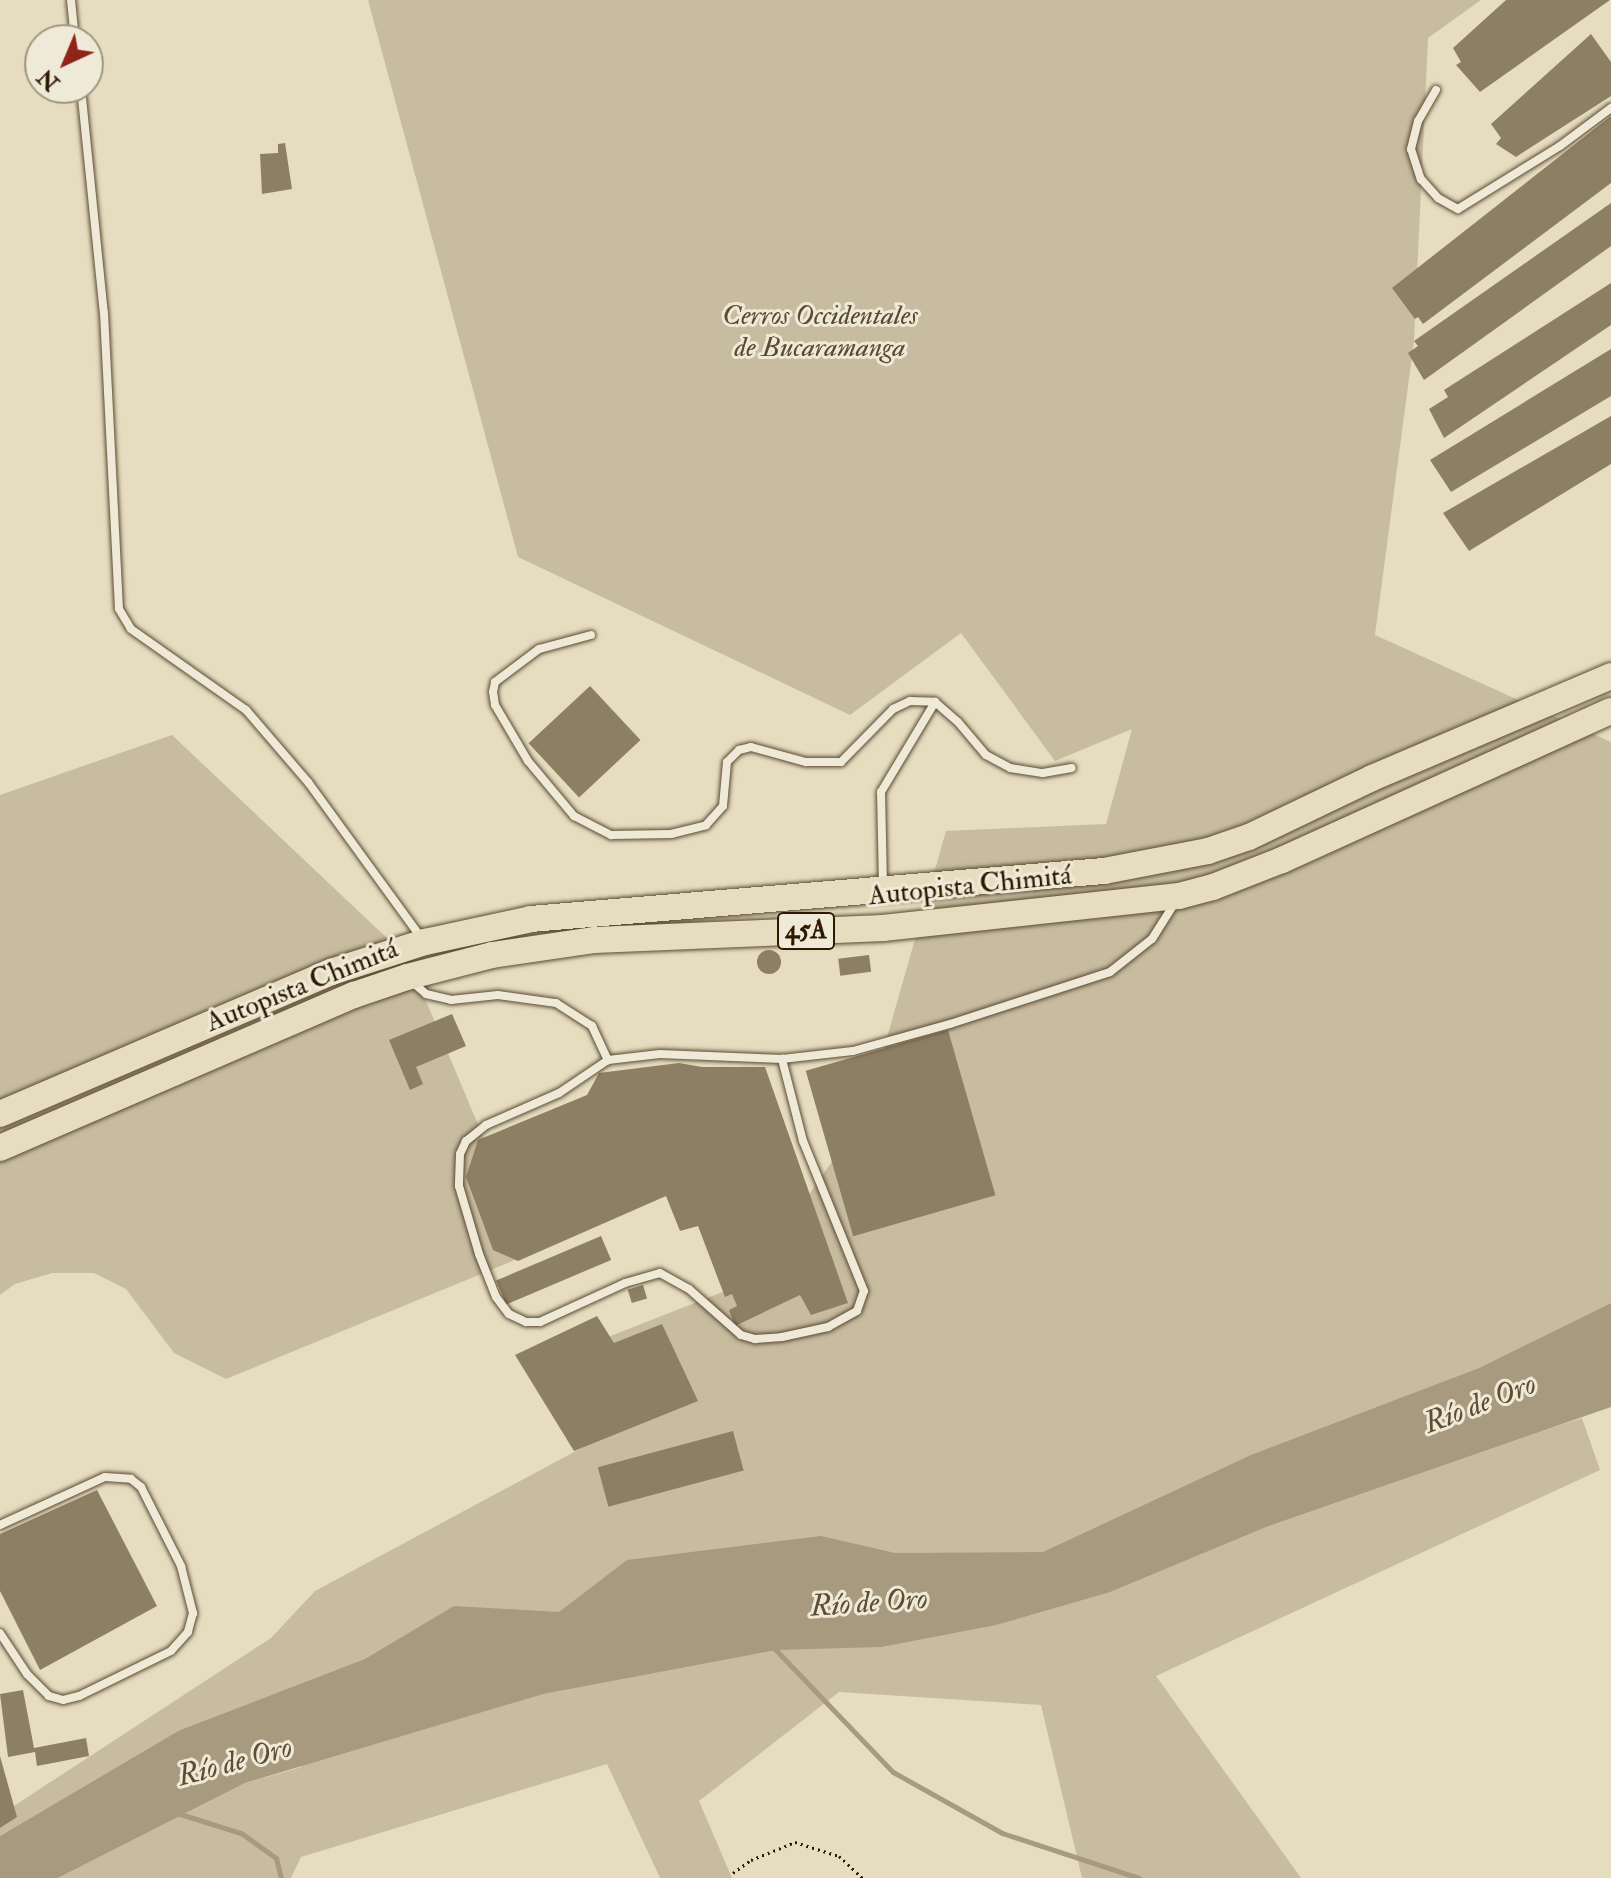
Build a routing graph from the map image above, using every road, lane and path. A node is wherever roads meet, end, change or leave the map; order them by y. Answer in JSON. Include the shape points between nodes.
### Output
{"nodes":[{"id":1,"x":71,"y":0,"type":"edge"},
{"id":2,"x":73,"y":24,"type":"edge"},
{"id":3,"x":1436,"y":90,"type":"dead end"},
{"id":4,"x":83,"y":104,"type":"edge"},
{"id":5,"x":1611,"y":108,"type":"edge"},
{"id":6,"x":591,"y":635,"type":"dead end"},
{"id":7,"x":1611,"y":676,"type":"edge"},
{"id":8,"x":935,"y":702,"type":"junction"},
{"id":9,"x":1611,"y":711,"type":"edge"},
{"id":10,"x":1072,"y":768,"type":"dead end"},
{"id":11,"x":883,"y":889,"type":"junction"},
{"id":12,"x":1179,"y":896,"type":"junction"},
{"id":13,"x":425,"y":942,"type":"junction"},
{"id":14,"x":407,"y":977,"type":"junction"},
{"id":15,"x":782,"y":1059,"type":"junction"},
{"id":16,"x":608,"y":1060,"type":"junction"},
{"id":17,"x":0,"y":1114,"type":"edge"},
{"id":18,"x":0,"y":1148,"type":"edge"},
{"id":19,"x":0,"y":1525,"type":"edge"},
{"id":20,"x":0,"y":1633,"type":"edge"},
{"id":21,"x":733,"y":1873,"type":"dead end"},
{"id":22,"x":863,"y":1878,"type":"edge"}],
"edges":[{"from":1,"to":2,"type":"lane"},
{"from":3,"to":5,"type":"lane","via":[[1418,121],[1411,149],[1421,179],[1438,198],[1458,209]]},
{"from":4,"to":13,"type":"lane","via":[[104,313],[119,609],[131,629],[246,710],[308,782]]},
{"from":6,"to":8,"type":"lane","via":[[539,649],[495,682],[493,692],[495,705],[528,761],[574,816],[611,835],[671,834],[706,825],[723,806],[727,762],[739,750],[751,747],[806,762],[841,762],[893,709],[910,701]]},
{"from":7,"to":11,"type":"highway","name":"Autopista Chimitá","number":"45A","via":[[1208,851],[1104,871]]},
{"from":8,"to":10,"type":"lane","via":[[986,755],[1010,768],[1043,773]]},
{"from":8,"to":11,"type":"lane","via":[[881,792]]},
{"from":9,"to":12,"type":"highway","name":"Autopista Chimitá","number":"45A","via":[[1282,860]]},
{"from":11,"to":13,"type":"highway","name":"Autopista Chimitá","number":"45A","via":[[531,919]]},
{"from":12,"to":14,"type":"highway","name":"Autopista Chimitá","number":"45A","via":[[883,928],[595,940],[492,955]]},
{"from":12,"to":15,"type":"lane","via":[[1152,939],[1110,972],[853,1051]]},
{"from":13,"to":17,"type":"highway","name":"Autopista Chimitá","number":"45A","via":[[331,972]]},
{"from":14,"to":16,"type":"lane","via":[[426,994],[451,1000],[498,995],[556,1003],[592,1026]]},
{"from":14,"to":18,"type":"highway","name":"Autopista Chimitá","number":"45A"},
{"from":15,"to":16,"type":"lane","via":[[660,1054]]},
{"from":15,"to":16,"type":"lane","via":[[803,1141],[864,1291],[857,1311],[828,1327],[755,1339],[741,1335],[689,1289],[660,1273],[540,1322],[509,1314],[496,1297],[459,1186],[457,1168],[466,1141],[486,1125],[559,1093]]},
{"from":19,"to":20,"type":"lane","via":[[105,1477],[131,1479],[141,1487],[181,1566],[193,1613],[188,1632],[171,1651],[63,1700],[49,1696],[27,1674]]},
{"from":21,"to":22,"type":"path","via":[[795,1842],[839,1856]]}]}
